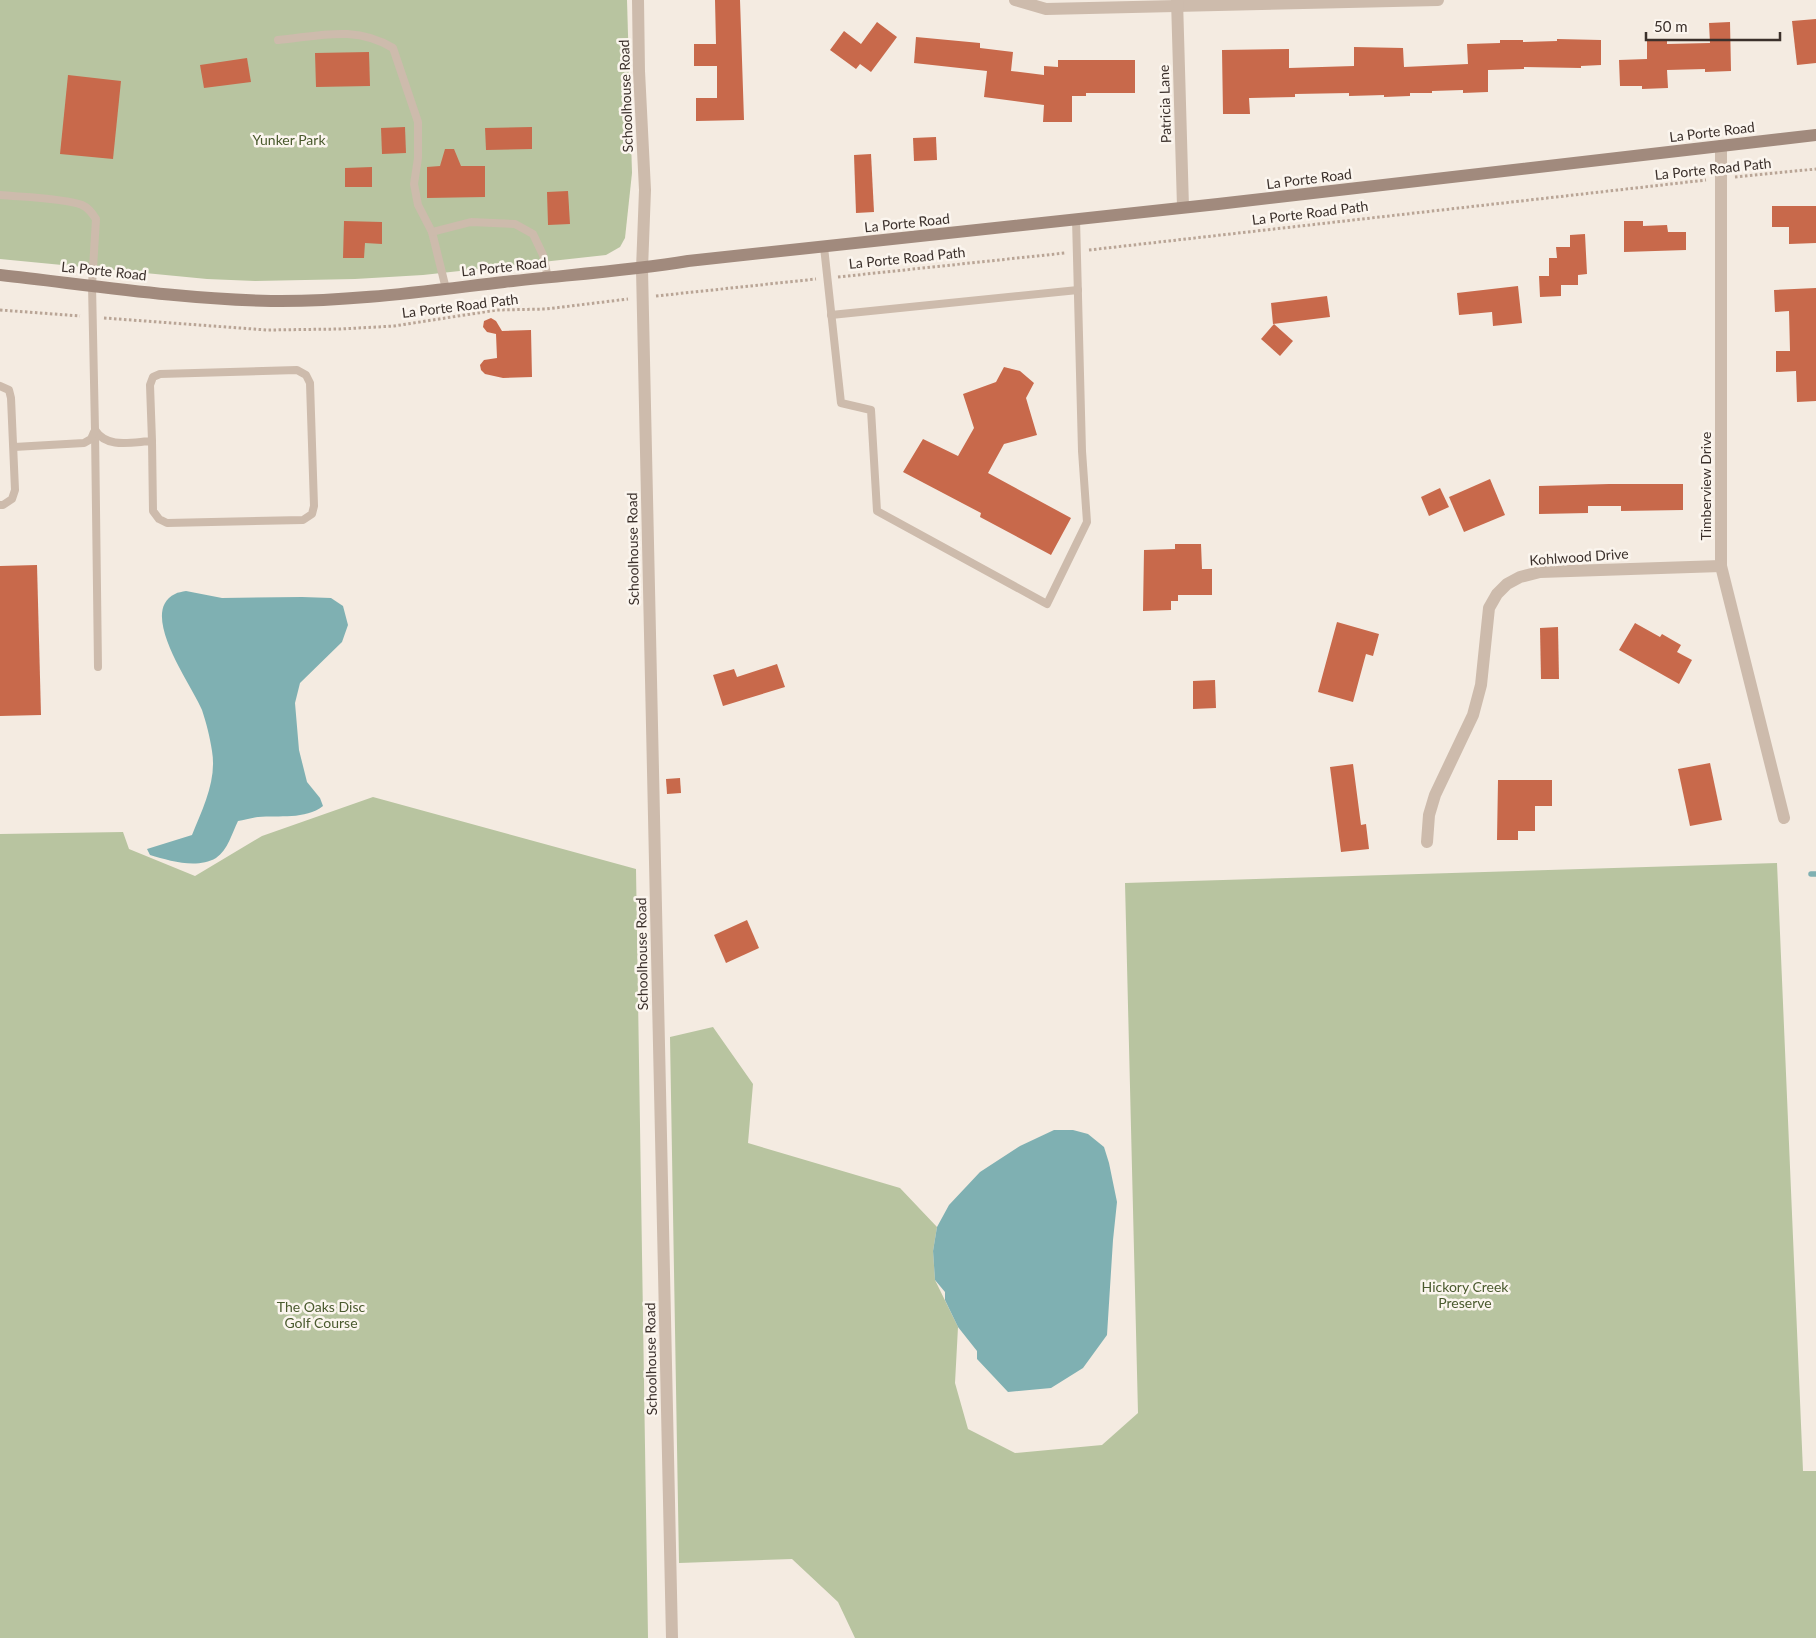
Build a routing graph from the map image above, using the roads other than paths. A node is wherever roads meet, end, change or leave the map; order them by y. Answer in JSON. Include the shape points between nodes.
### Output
{"nodes":[{"id":1,"x":638,"y":0,"type":"edge"},
{"id":2,"x":1015,"y":0,"type":"edge"},
{"id":3,"x":1438,"y":0,"type":"edge"},
{"id":4,"x":1177,"y":3,"type":"edge"},
{"id":5,"x":278,"y":40,"type":"dead end"},
{"id":6,"x":1816,"y":135,"type":"edge"},
{"id":7,"x":1721,"y":146,"type":"junction"},
{"id":8,"x":0,"y":194,"type":"edge"},
{"id":9,"x":1183,"y":208,"type":"junction"},
{"id":10,"x":1076,"y":219,"type":"junction"},
{"id":11,"x":432,"y":232,"type":"junction"},
{"id":12,"x":824,"y":246,"type":"junction"},
{"id":13,"x":642,"y":269,"type":"junction"},
{"id":14,"x":0,"y":275,"type":"edge"},
{"id":15,"x":548,"y":278,"type":"junction"},
{"id":16,"x":92,"y":285,"type":"junction"},
{"id":17,"x":446,"y":289,"type":"junction"},
{"id":18,"x":1078,"y":290,"type":"junction"},
{"id":19,"x":831,"y":315,"type":"junction"},
{"id":20,"x":0,"y":386,"type":"edge"},
{"id":21,"x":95,"y":430,"type":"junction"},
{"id":22,"x":152,"y":441,"type":"junction"},
{"id":23,"x":14,"y":447,"type":"junction"},
{"id":24,"x":0,"y":505,"type":"edge"},
{"id":25,"x":1720,"y":566,"type":"junction"},
{"id":26,"x":98,"y":667,"type":"dead end"},
{"id":27,"x":1784,"y":818,"type":"dead end"},
{"id":28,"x":1427,"y":842,"type":"dead end"},
{"id":29,"x":672,"y":1638,"type":"edge"}],
"edges":[{"from":1,"to":13,"type":"street","name":"Schoolhouse Road","via":[[645,190]]},
{"from":2,"to":4,"type":"street","via":[[1046,9]]},
{"from":3,"to":4,"type":"street"},
{"from":4,"to":9,"type":"street","name":"Patricia Lane"},
{"from":5,"to":11,"type":"lane","via":[[360,34],[393,48],[418,122],[414,184],[418,205]]},
{"from":6,"to":7,"type":"street","name":"La Porte Road"},
{"from":7,"to":9,"type":"street","name":"La Porte Road"},
{"from":7,"to":25,"type":"street","name":"Timberview Drive"},
{"from":8,"to":16,"type":"lane","via":[[70,202],[91,211],[96,219]]},
{"from":9,"to":10,"type":"street","name":"La Porte Road"},
{"from":10,"to":12,"type":"street","name":"La Porte Road"},
{"from":10,"to":18,"type":"lane"},
{"from":11,"to":15,"type":"lane","via":[[471,222],[515,224],[533,234]]},
{"from":11,"to":17,"type":"lane"},
{"from":12,"to":13,"type":"street","name":"La Porte Road"},
{"from":12,"to":19,"type":"lane"},
{"from":13,"to":15,"type":"street","name":"La Porte Road"},
{"from":13,"to":29,"type":"street","name":"Schoolhouse Road"},
{"from":14,"to":16,"type":"street","name":"La Porte Road"},
{"from":15,"to":17,"type":"street","name":"La Porte Road"},
{"from":16,"to":17,"type":"street","name":"La Porte Road","via":[[221,299],[272,301],[366,298]]},
{"from":16,"to":21,"type":"lane"},
{"from":18,"to":19,"type":"lane"},
{"from":18,"to":19,"type":"lane","via":[[1087,522],[1047,604],[877,511],[871,410],[841,403]]},
{"from":20,"to":23,"type":"lane","via":[[10,390]]},
{"from":21,"to":22,"type":"lane","via":[[100,438],[109,442]]},
{"from":21,"to":23,"type":"lane","via":[[91,439],[84,443]]},
{"from":21,"to":26,"type":"lane"},
{"from":22,"to":22,"type":"lane","via":[[150,385],[153,377],[160,374],[297,370],[306,375],[310,383],[312,514],[303,520],[167,523],[158,519],[153,511]]},
{"from":23,"to":24,"type":"lane","via":[[15,490],[12,499]]},
{"from":25,"to":27,"type":"street","name":"Timberview Drive"},
{"from":25,"to":28,"type":"street","name":"Kohlwood Drive","via":[[1540,572],[1507,584],[1489,608],[1481,685],[1473,715],[1435,794]]}]}
